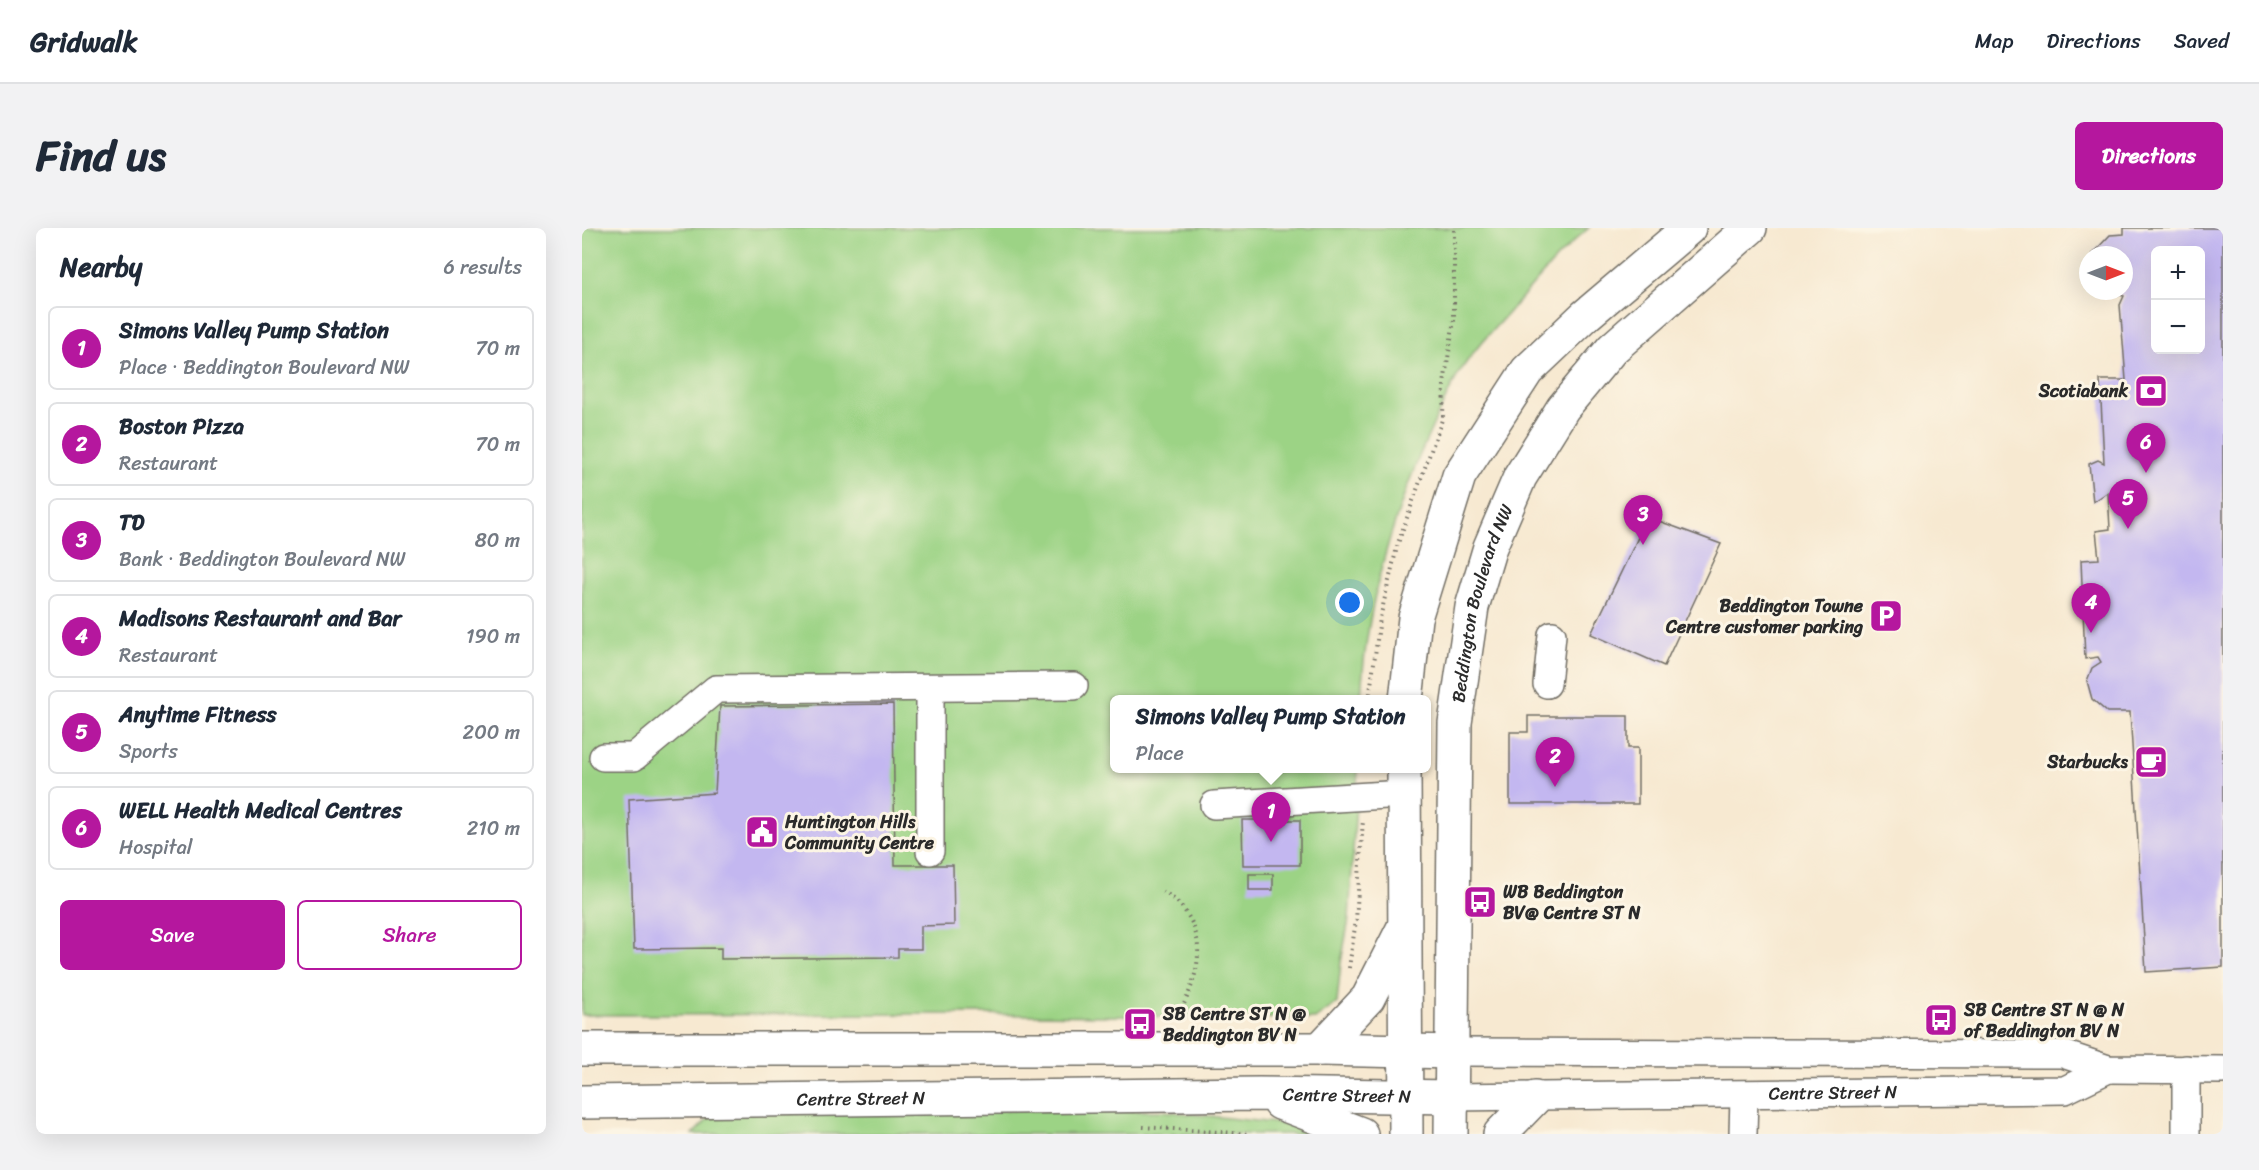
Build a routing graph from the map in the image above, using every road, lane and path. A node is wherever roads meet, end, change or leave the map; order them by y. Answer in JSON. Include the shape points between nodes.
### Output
{"nodes":[{"id":1,"x":1454,"y":228,"type":"edge"},
{"id":2,"x":1689,"y":228,"type":"edge"},
{"id":3,"x":1749,"y":228,"type":"edge"},
{"id":4,"x":1552,"y":635,"type":"dead end"},
{"id":5,"x":1547,"y":684,"type":"dead end"},
{"id":6,"x":1074,"y":686,"type":"dead end"},
{"id":7,"x":930,"y":688,"type":"junction"},
{"id":8,"x":1370,"y":695,"type":"edge"},
{"id":9,"x":1406,"y":695,"type":"edge"},
{"id":10,"x":603,"y":758,"type":"dead end"},
{"id":11,"x":1404,"y":781,"type":"edge"},
{"id":12,"x":1364,"y":795,"type":"junction"},
{"id":13,"x":1214,"y":805,"type":"dead end"},
{"id":14,"x":930,"y":851,"type":"dead end"},
{"id":15,"x":1163,"y":891,"type":"dead end"},
{"id":16,"x":1406,"y":922,"type":"junction"},
{"id":17,"x":1348,"y":971,"type":"dead end"},
{"id":18,"x":1174,"y":1024,"type":"dead end"},
{"id":19,"x":582,"y":1049,"type":"edge"},
{"id":20,"x":1320,"y":1049,"type":"junction"},
{"id":21,"x":1407,"y":1051,"type":"junction"},
{"id":22,"x":2108,"y":1069,"type":"junction"},
{"id":23,"x":2186,"y":1069,"type":"junction"},
{"id":24,"x":2223,"y":1070,"type":"edge"},
{"id":25,"x":1453,"y":1075,"type":"junction"},
{"id":26,"x":1259,"y":1094,"type":"junction"},
{"id":27,"x":1407,"y":1096,"type":"junction"},
{"id":28,"x":1743,"y":1096,"type":"junction"},
{"id":29,"x":1535,"y":1098,"type":"junction"},
{"id":30,"x":582,"y":1102,"type":"edge"},
{"id":31,"x":1361,"y":1134,"type":"edge"},
{"id":32,"x":1406,"y":1134,"type":"edge"},
{"id":33,"x":1451,"y":1134,"type":"edge"},
{"id":34,"x":1500,"y":1134,"type":"edge"},
{"id":35,"x":1743,"y":1134,"type":"edge"},
{"id":36,"x":2186,"y":1134,"type":"edge"}],
"edges":[{"from":1,"to":8,"type":"path","via":[[1454,320],[1443,417],[1398,543],[1378,627]]},
{"from":2,"to":9,"type":"main road","via":[[1527,371],[1459,476],[1415,618]]},
{"from":3,"to":25,"type":"main road","name":"Beddington Boulevard NW","via":[[1612,349],[1563,408],[1520,477],[1490,548],[1472,607],[1455,723]]},
{"from":4,"to":5,"type":"street"},
{"from":6,"to":7,"type":"street"},
{"from":7,"to":10,"type":"street","via":[[716,689],[634,757]]},
{"from":7,"to":14,"type":"street"},
{"from":11,"to":12,"type":"street"},
{"from":11,"to":16,"type":"main road"},
{"from":12,"to":13,"type":"street"},
{"from":12,"to":17,"type":"path","via":[[1358,901]]},
{"from":15,"to":18,"type":"path","via":[[1184,909],[1200,946],[1191,992]]},
{"from":16,"to":20,"type":"main road","via":[[1368,998]]},
{"from":16,"to":21,"type":"main road"},
{"from":19,"to":20,"type":"main road","name":"Centre Street N"},
{"from":20,"to":21,"type":"main road","name":"Centre Street N"},
{"from":21,"to":25,"type":"main road","name":"Centre Street N"},
{"from":21,"to":27,"type":"main road"},
{"from":22,"to":23,"type":"street","name":"Centre Street N"},
{"from":22,"to":25,"type":"street","name":"Centre Street N","via":[[2063,1054]]},
{"from":22,"to":28,"type":"street","name":"Centre Street N","via":[[2065,1090]]},
{"from":23,"to":24,"type":"street","name":"Centre Street N"},
{"from":23,"to":36,"type":"street"},
{"from":25,"to":27,"type":"main road","name":"Centre Street N"},
{"from":25,"to":29,"type":"street","name":"Centre Street N"},
{"from":25,"to":33,"type":"main road","name":"Beddington Boulevard NW"},
{"from":26,"to":27,"type":"main road","name":"Centre Street N"},
{"from":26,"to":30,"type":"main road","name":"Centre Street N"},
{"from":26,"to":31,"type":"main road"},
{"from":27,"to":32,"type":"main road"},
{"from":28,"to":29,"type":"street","name":"Centre Street N"},
{"from":28,"to":35,"type":"street"},
{"from":29,"to":34,"type":"main road"}]}
